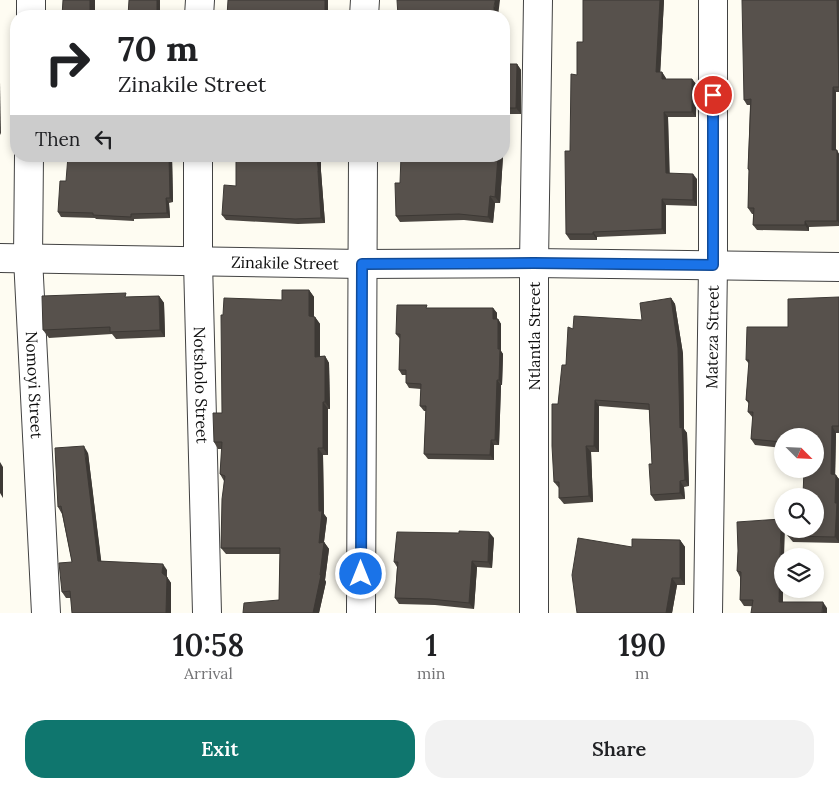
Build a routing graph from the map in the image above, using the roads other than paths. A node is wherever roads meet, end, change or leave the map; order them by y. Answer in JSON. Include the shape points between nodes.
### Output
{"nodes":[{"id":1,"x":538,"y":0,"type":"edge"},
{"id":2,"x":713,"y":0,"type":"edge"},
{"id":3,"x":29,"y":162,"type":"edge"},
{"id":4,"x":198,"y":162,"type":"edge"},
{"id":5,"x":363,"y":162,"type":"edge"},
{"id":6,"x":0,"y":258,"type":"edge"},
{"id":7,"x":28,"y":258,"type":"junction"},
{"id":8,"x":198,"y":262,"type":"junction"},
{"id":9,"x":534,"y":263,"type":"junction"},
{"id":10,"x":362,"y":264,"type":"junction"},
{"id":11,"x":713,"y":265,"type":"junction"},
{"id":12,"x":839,"y":267,"type":"edge"},
{"id":13,"x":46,"y":613,"type":"edge"},
{"id":14,"x":207,"y":613,"type":"edge"},
{"id":15,"x":360,"y":613,"type":"edge"},
{"id":16,"x":534,"y":613,"type":"edge"},
{"id":17,"x":708,"y":613,"type":"edge"}],
"edges":[{"from":1,"to":9,"type":"street","name":"Ntlantla Street"},
{"from":2,"to":11,"type":"street","name":"Mateza Street"},
{"from":3,"to":7,"type":"street","name":"Nomoyi Street"},
{"from":4,"to":8,"type":"street","name":"Notsholo Street"},
{"from":5,"to":10,"type":"street"},
{"from":6,"to":7,"type":"street","name":"Zinakile Street"},
{"from":7,"to":8,"type":"street","name":"Zinakile Street"},
{"from":7,"to":13,"type":"street","name":"Nomoyi Street"},
{"from":8,"to":10,"type":"street","name":"Zinakile Street"},
{"from":8,"to":14,"type":"street","name":"Notsholo Street"},
{"from":9,"to":10,"type":"street","name":"Zinakile Street"},
{"from":9,"to":11,"type":"street","name":"Zinakile Street"},
{"from":9,"to":16,"type":"street","name":"Ntlantla Street"},
{"from":10,"to":15,"type":"street"},
{"from":11,"to":12,"type":"street","name":"Zinakile Street"},
{"from":11,"to":17,"type":"street","name":"Mateza Street"}]}
